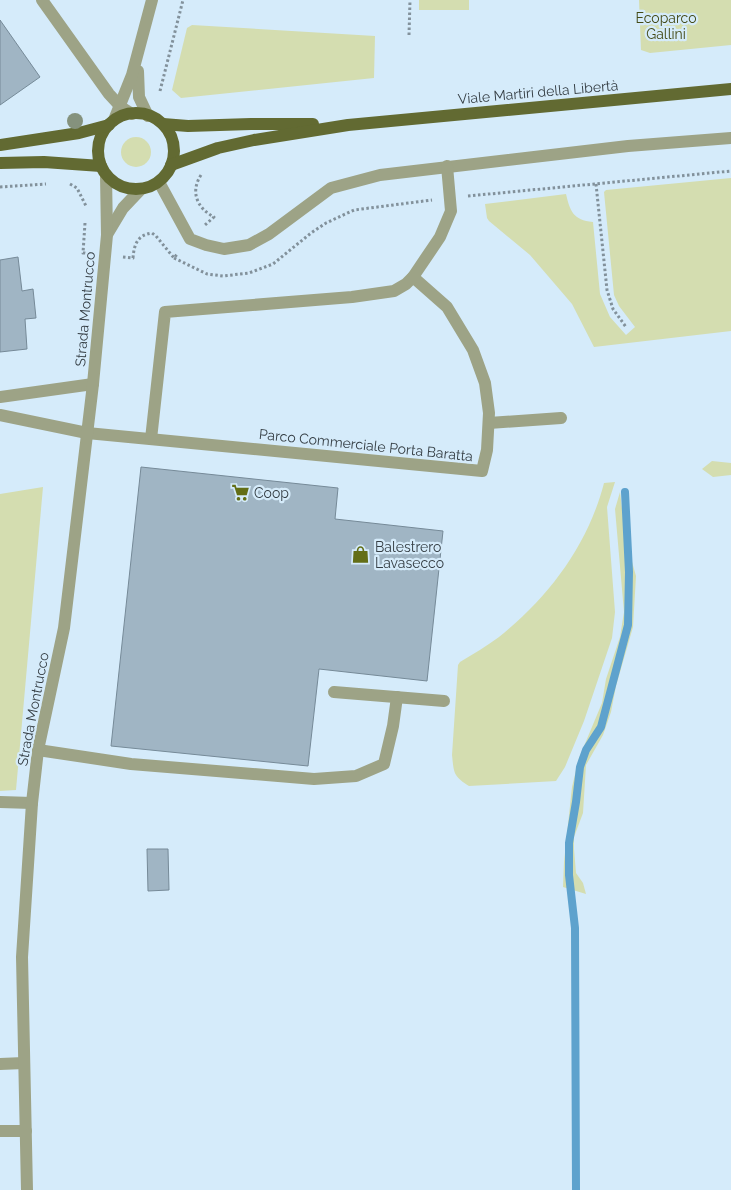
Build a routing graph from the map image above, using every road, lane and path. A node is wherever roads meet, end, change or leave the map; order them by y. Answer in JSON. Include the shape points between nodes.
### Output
{"nodes":[{"id":1,"x":42,"y":0,"type":"edge"},
{"id":2,"x":152,"y":0,"type":"edge"},
{"id":3,"x":183,"y":0,"type":"edge"},
{"id":4,"x":410,"y":0,"type":"edge"},
{"id":5,"x":409,"y":35,"type":"dead end"},
{"id":6,"x":140,"y":48,"type":"junction"},
{"id":7,"x":731,"y":89,"type":"edge"},
{"id":8,"x":160,"y":96,"type":"dead end"},
{"id":9,"x":121,"y":107,"type":"junction"},
{"id":10,"x":132,"y":114,"type":"junction"},
{"id":11,"x":148,"y":116,"type":"junction"},
{"id":12,"x":112,"y":123,"type":"junction"},
{"id":13,"x":163,"y":124,"type":"junction"},
{"id":14,"x":348,"y":125,"type":"junction"},
{"id":15,"x":731,"y":138,"type":"edge"},
{"id":16,"x":0,"y":145,"type":"edge"},
{"id":17,"x":0,"y":163,"type":"edge"},
{"id":18,"x":171,"y":165,"type":"junction"},
{"id":19,"x":447,"y":166,"type":"junction"},
{"id":20,"x":103,"y":171,"type":"junction"},
{"id":21,"x":203,"y":172,"type":"dead end"},
{"id":22,"x":159,"y":182,"type":"junction"},
{"id":23,"x":55,"y":183,"type":"dead end"},
{"id":24,"x":68,"y":184,"type":"dead end"},
{"id":25,"x":596,"y":184,"type":"dead end"},
{"id":26,"x":0,"y":188,"type":"edge"},
{"id":27,"x":141,"y":189,"type":"junction"},
{"id":28,"x":86,"y":208,"type":"dead end"},
{"id":29,"x":86,"y":216,"type":"dead end"},
{"id":30,"x":107,"y":235,"type":"junction"},
{"id":31,"x":190,"y":238,"type":"junction"},
{"id":32,"x":104,"y":255,"type":"junction"},
{"id":33,"x":413,"y":277,"type":"junction"},
{"id":34,"x":626,"y":327,"type":"dead end"},
{"id":35,"x":93,"y":384,"type":"junction"},
{"id":36,"x":0,"y":397,"type":"edge"},
{"id":37,"x":0,"y":414,"type":"edge"},
{"id":38,"x":561,"y":418,"type":"dead end"},
{"id":39,"x":489,"y":423,"type":"junction"},
{"id":40,"x":87,"y":433,"type":"junction"},
{"id":41,"x":151,"y":439,"type":"junction"},
{"id":42,"x":334,"y":692,"type":"dead end"},
{"id":43,"x":397,"y":697,"type":"junction"},
{"id":44,"x":444,"y":702,"type":"dead end"},
{"id":45,"x":38,"y":750,"type":"junction"},
{"id":46,"x":0,"y":802,"type":"edge"},
{"id":47,"x":32,"y":803,"type":"junction"},
{"id":48,"x":24,"y":1063,"type":"junction"},
{"id":49,"x":0,"y":1064,"type":"edge"},
{"id":50,"x":0,"y":1131,"type":"edge"},
{"id":51,"x":26,"y":1131,"type":"junction"},
{"id":52,"x":27,"y":1190,"type":"edge"}],
"edges":[{"from":1,"to":9,"type":"street"},
{"from":2,"to":6,"type":"street"},
{"from":3,"to":8,"type":"path"},
{"from":4,"to":5,"type":"path"},
{"from":6,"to":9,"type":"street"},
{"from":6,"to":11,"type":"street","via":[[137,87]]},
{"from":7,"to":14,"type":"main road","name":"Viale Martiri della Libertà"},
{"from":9,"to":10,"type":"street"},
{"from":9,"to":12,"type":"street"},
{"from":10,"to":11,"type":"main road","name":"Viale Martiri della Libertà"},
{"from":10,"to":12,"type":"main road","name":"Viale Martiri della Libertà","via":[[121,116]]},
{"from":11,"to":13,"type":"main road","name":"Viale Martiri della Libertà"},
{"from":12,"to":16,"type":"main road","name":"Viale Martiri della Libertà","via":[[79,133]]},
{"from":12,"to":20,"type":"main road","via":[[102,134],[98,145]]},
{"from":13,"to":14,"type":"main road","name":"Viale Martiri della Libertà"},
{"from":13,"to":18,"type":"main road","via":[[173,144]]},
{"from":14,"to":18,"type":"main road","name":"Viale Martiri della Libertà","via":[[218,148]]},
{"from":15,"to":19,"type":"street"},
{"from":17,"to":20,"type":"main road","via":[[44,162]]},
{"from":18,"to":22,"type":"main road"},
{"from":19,"to":31,"type":"street","via":[[380,175],[331,188],[249,245],[224,249]]},
{"from":19,"to":33,"type":"street","via":[[451,211],[440,237]]},
{"from":20,"to":27,"type":"main road","via":[[122,187]]},
{"from":20,"to":30,"type":"street","name":"Strada Montrucco"},
{"from":21,"to":31,"type":"path","via":[[195,187],[196,198],[202,209],[214,217]]},
{"from":22,"to":27,"type":"main road"},
{"from":22,"to":31,"type":"street"},
{"from":23,"to":26,"type":"path"},
{"from":24,"to":28,"type":"path","via":[[77,188]]},
{"from":25,"to":34,"type":"path","via":[[606,290],[613,309]]},
{"from":27,"to":30,"type":"street","name":"Strada Montrucco","via":[[123,208]]},
{"from":29,"to":32,"type":"path","via":[[83,252]]},
{"from":30,"to":32,"type":"street","name":"Strada Montrucco"},
{"from":31,"to":32,"type":"path","via":[[174,258],[152,233],[137,241],[133,258]]},
{"from":32,"to":35,"type":"street","name":"Strada Montrucco"},
{"from":33,"to":39,"type":"street","name":"Parco Commerciale Porta Baratta","via":[[447,307],[474,350],[484,383]]},
{"from":33,"to":41,"type":"street","via":[[394,291],[352,297],[165,312]]},
{"from":35,"to":36,"type":"street"},
{"from":35,"to":40,"type":"street","name":"Strada Montrucco"},
{"from":37,"to":40,"type":"street","name":"Parco Commerciale Porta Baratta"},
{"from":38,"to":39,"type":"street"},
{"from":39,"to":41,"type":"street","name":"Parco Commerciale Porta Baratta","via":[[482,471]]},
{"from":40,"to":41,"type":"street","name":"Parco Commerciale Porta Baratta"},
{"from":40,"to":45,"type":"street","name":"Strada Montrucco","via":[[64,628]]},
{"from":42,"to":43,"type":"street"},
{"from":43,"to":44,"type":"street"},
{"from":43,"to":45,"type":"street","via":[[384,764],[356,776],[295,778],[131,764]]},
{"from":45,"to":47,"type":"street","name":"Strada Montrucco"},
{"from":46,"to":47,"type":"street"},
{"from":47,"to":48,"type":"street","name":"Strada Montrucco","via":[[22,957]]},
{"from":48,"to":49,"type":"street"},
{"from":48,"to":51,"type":"street","name":"Strada Montrucco"},
{"from":50,"to":51,"type":"street"},
{"from":51,"to":52,"type":"street","name":"Strada Montrucco"}]}
